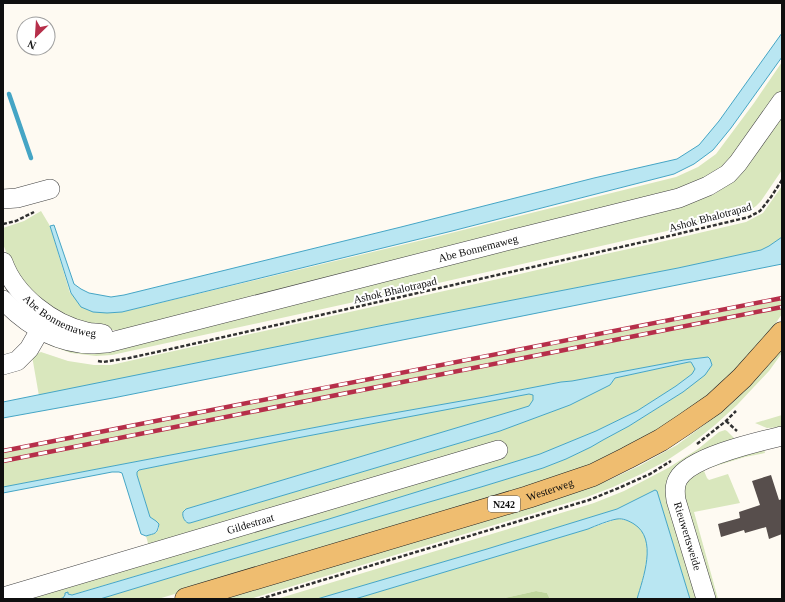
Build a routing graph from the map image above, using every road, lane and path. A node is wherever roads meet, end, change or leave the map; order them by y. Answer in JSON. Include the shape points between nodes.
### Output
{"nodes":[{"id":1,"x":782,"y":101,"type":"edge"},
{"id":2,"x":782,"y":180,"type":"edge"},
{"id":3,"x":50,"y":189,"type":"dead end"},
{"id":4,"x":3,"y":199,"type":"edge"},
{"id":5,"x":37,"y":210,"type":"dead end"},
{"id":6,"x":3,"y":224,"type":"edge"},
{"id":7,"x":3,"y":262,"type":"edge"},
{"id":8,"x":3,"y":300,"type":"edge"},
{"id":9,"x":40,"y":330,"type":"junction"},
{"id":10,"x":782,"y":333,"type":"edge"},
{"id":11,"x":136,"y":335,"type":"junction"},
{"id":12,"x":96,"y":361,"type":"dead end"},
{"id":13,"x":3,"y":365,"type":"edge"},
{"id":14,"x":782,"y":436,"type":"edge"},
{"id":15,"x":498,"y":450,"type":"dead end"},
{"id":16,"x":3,"y":598,"type":"edge"},
{"id":17,"x":186,"y":599,"type":"edge"},
{"id":18,"x":706,"y":599,"type":"edge"}],
"edges":[{"from":1,"to":11,"type":"street","name":"Abe Bonnemaweg","via":[[728,174],[679,198]]},
{"from":2,"to":12,"type":"path","name":"Ashok Bhalotrapad","via":[[760,212],[749,216],[175,348],[129,358]]},
{"from":3,"to":4,"type":"street"},
{"from":5,"to":6,"type":"path","via":[[16,221]]},
{"from":7,"to":11,"type":"street","name":"Abe Bonnemaweg","via":[[16,286],[28,299],[46,314],[66,325],[87,332]]},
{"from":8,"to":9,"type":"street","name":"Abe Bonnemaweg","via":[[17,314]]},
{"from":9,"to":11,"type":"street","name":"Abe Bonnemaweg","via":[[69,341],[91,344],[107,343]]},
{"from":9,"to":13,"type":"street","via":[[29,349],[17,360]]},
{"from":10,"to":17,"type":"main road","name":"Westerweg","number":"N242","via":[[742,378],[714,404],[661,440],[593,474]]},
{"from":14,"to":18,"type":"street","name":"Rieuwertsweide","via":[[746,445],[689,467],[681,474],[676,484],[676,500]]},
{"from":15,"to":16,"type":"street","name":"Gildestraat"}]}
